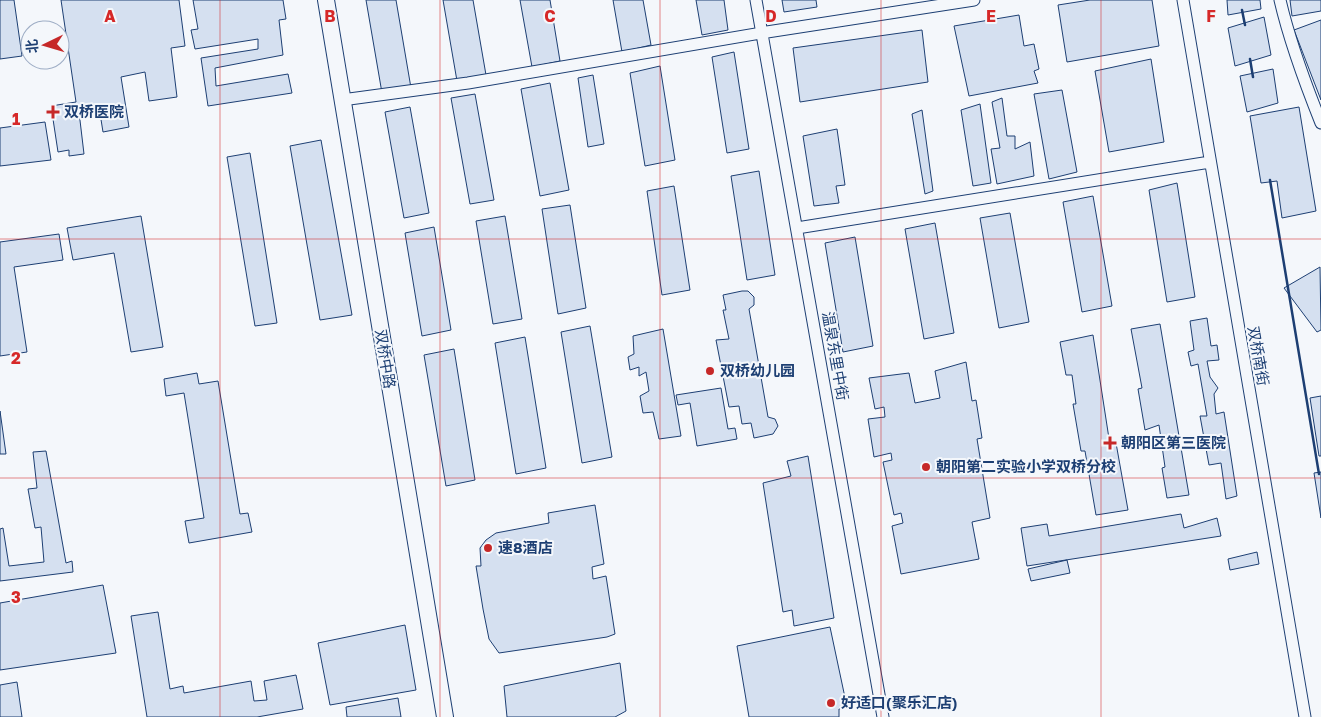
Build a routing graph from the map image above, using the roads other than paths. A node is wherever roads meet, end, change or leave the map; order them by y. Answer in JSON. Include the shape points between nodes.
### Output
{"nodes":[{"id":1,"x":326,"y":0,"type":"edge"},
{"id":2,"x":756,"y":0,"type":"edge"},
{"id":3,"x":974,"y":0,"type":"edge"},
{"id":4,"x":1183,"y":0,"type":"edge"},
{"id":5,"x":1280,"y":0,"type":"edge"},
{"id":6,"x":762,"y":33,"type":"junction"},
{"id":7,"x":342,"y":100,"type":"junction"},
{"id":8,"x":1321,"y":123,"type":"edge"},
{"id":9,"x":1210,"y":162,"type":"junction"},
{"id":10,"x":797,"y":228,"type":"junction"},
{"id":11,"x":445,"y":717,"type":"edge"},
{"id":12,"x":883,"y":717,"type":"edge"},
{"id":13,"x":1304,"y":717,"type":"edge"}],
"edges":[{"from":1,"to":7,"type":"street","name":"双桥中路"},
{"from":2,"to":6,"type":"street","name":"温泉东里中街"},
{"from":3,"to":6,"type":"street"},
{"from":4,"to":9,"type":"street","name":"双桥南街"},
{"from":5,"to":8,"type":"street","via":[[1303,79]]},
{"from":6,"to":7,"type":"street"},
{"from":6,"to":10,"type":"street","name":"温泉东里中街"},
{"from":7,"to":11,"type":"street","name":"双桥中路"},
{"from":9,"to":10,"type":"street"},
{"from":9,"to":13,"type":"street","name":"双桥南街"},
{"from":10,"to":12,"type":"street","name":"温泉东里中街"}]}
